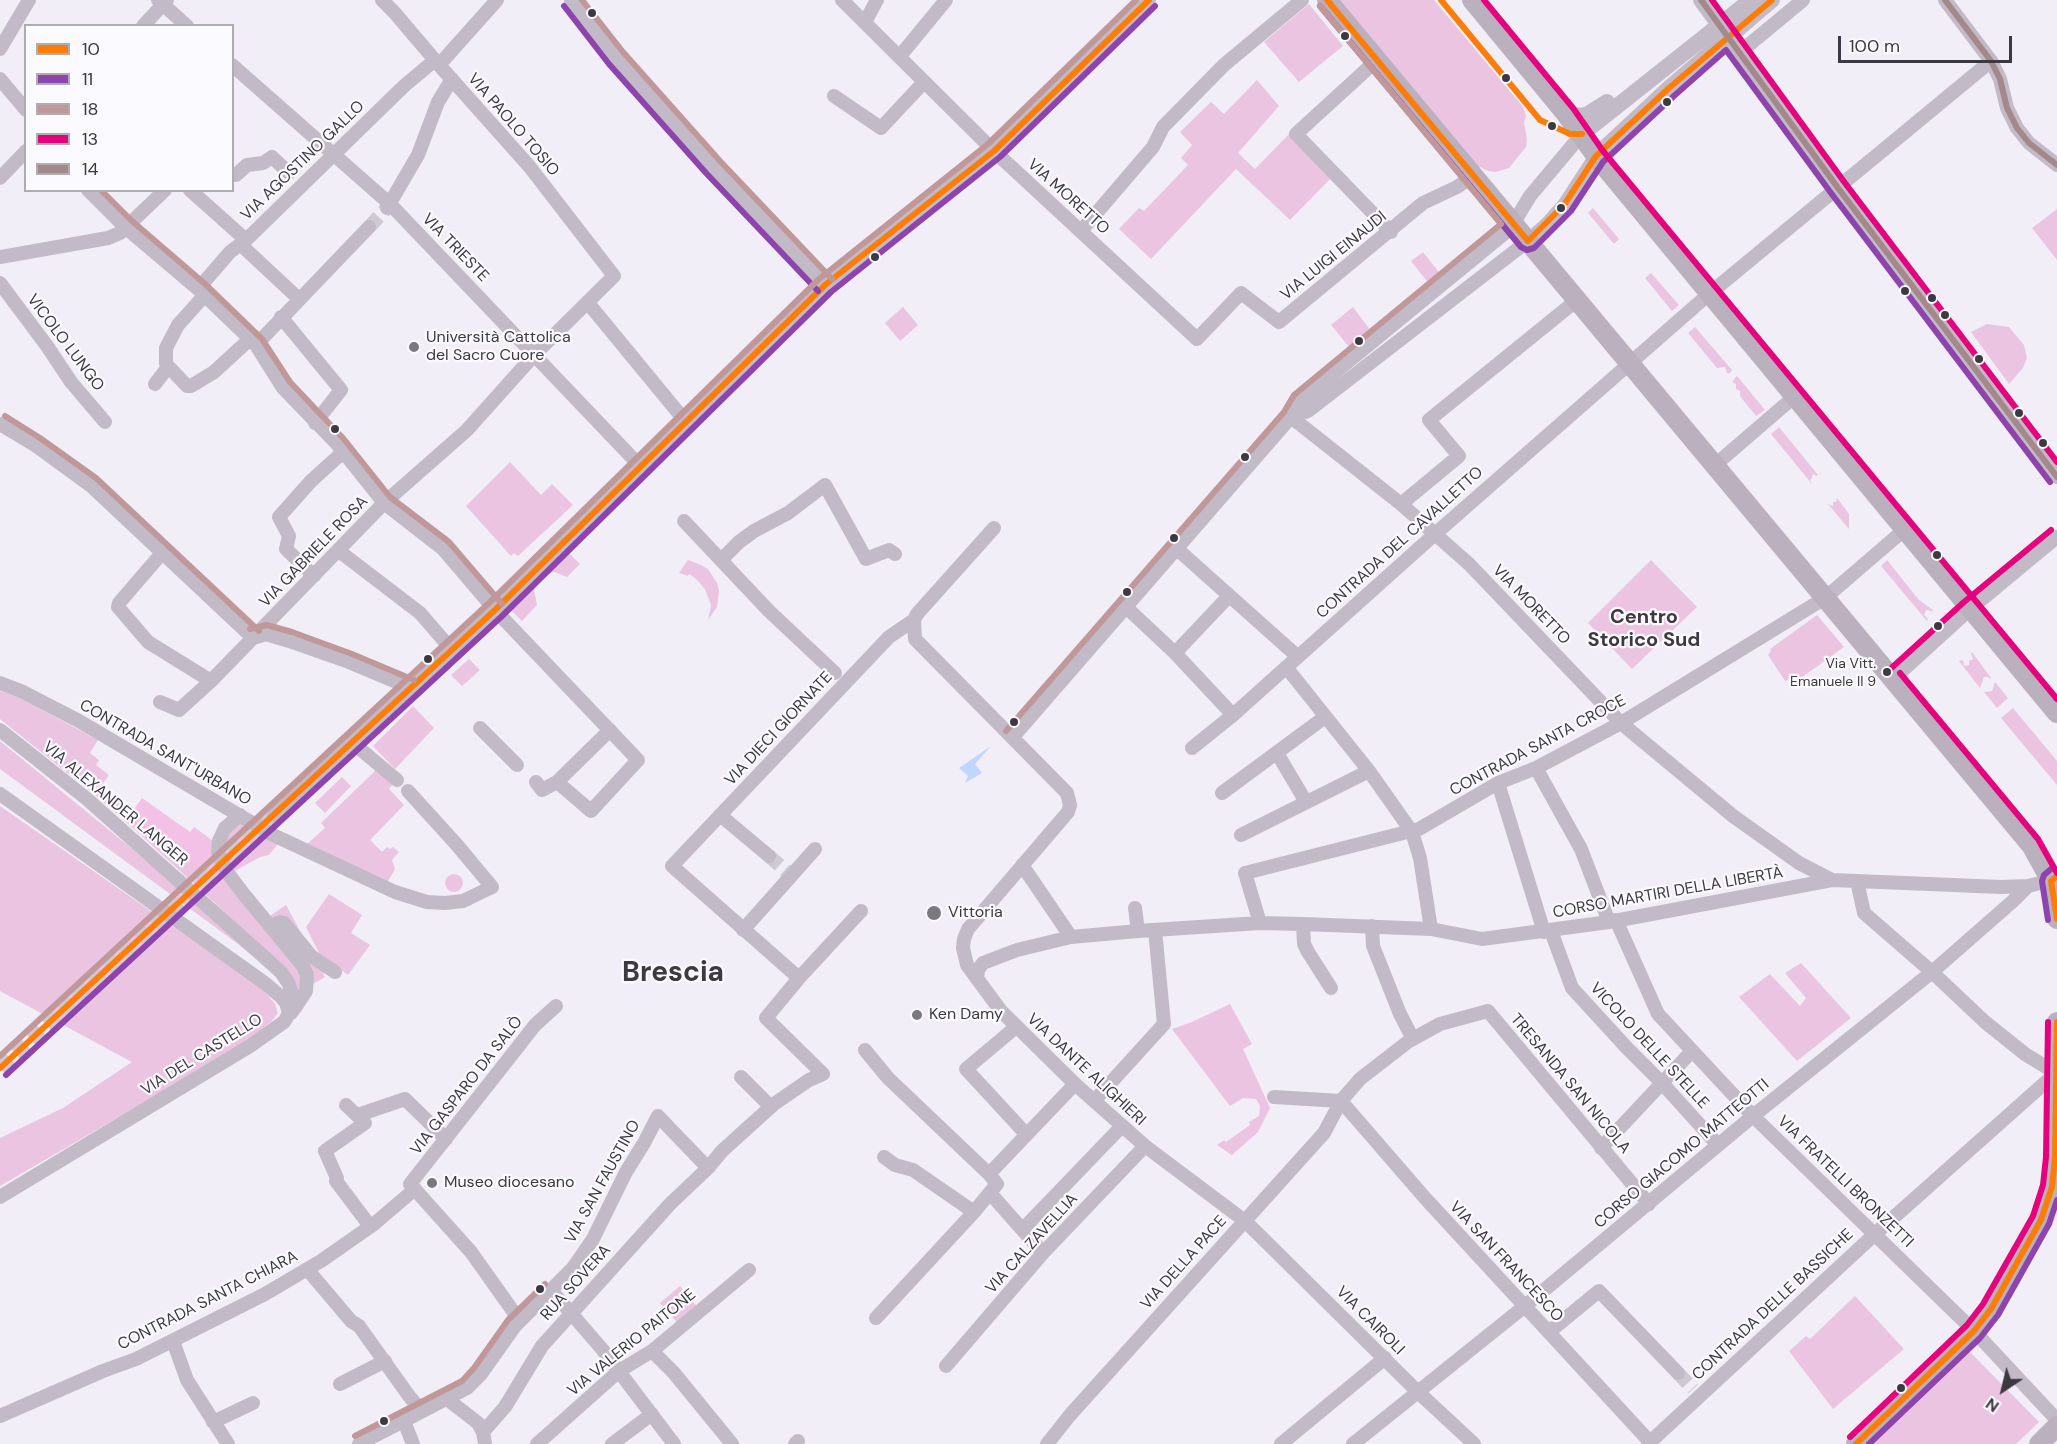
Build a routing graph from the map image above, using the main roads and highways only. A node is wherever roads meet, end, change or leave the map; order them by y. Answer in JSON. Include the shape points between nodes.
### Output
{"nodes":[{"id":1,"x":1327,"y":0,"type":"edge"},
{"id":2,"x":1472,"y":0,"type":"edge"},
{"id":3,"x":2057,"y":713,"type":"edge"},
{"id":4,"x":2048,"y":879,"type":"edge"},
{"id":5,"x":2057,"y":919,"type":"edge"},
{"id":6,"x":2057,"y":1022,"type":"edge"},
{"id":7,"x":2056,"y":1073,"type":"edge"},
{"id":8,"x":2057,"y":1426,"type":"edge"},
{"id":9,"x":1856,"y":1444,"type":"edge"},
{"id":10,"x":2039,"y":1444,"type":"edge"}],
"edges":[{"from":1,"to":4,"type":"main road","via":[[2031,846]]},
{"from":2,"to":3,"type":"main road","via":[[1709,294]]},
{"from":4,"to":5,"type":"main road"},
{"from":6,"to":7,"type":"main road"},
{"from":7,"to":9,"type":"main road","via":[[2052,1187],[2036,1230],[1974,1331]]},
{"from":8,"to":10,"type":"main road"}]}
